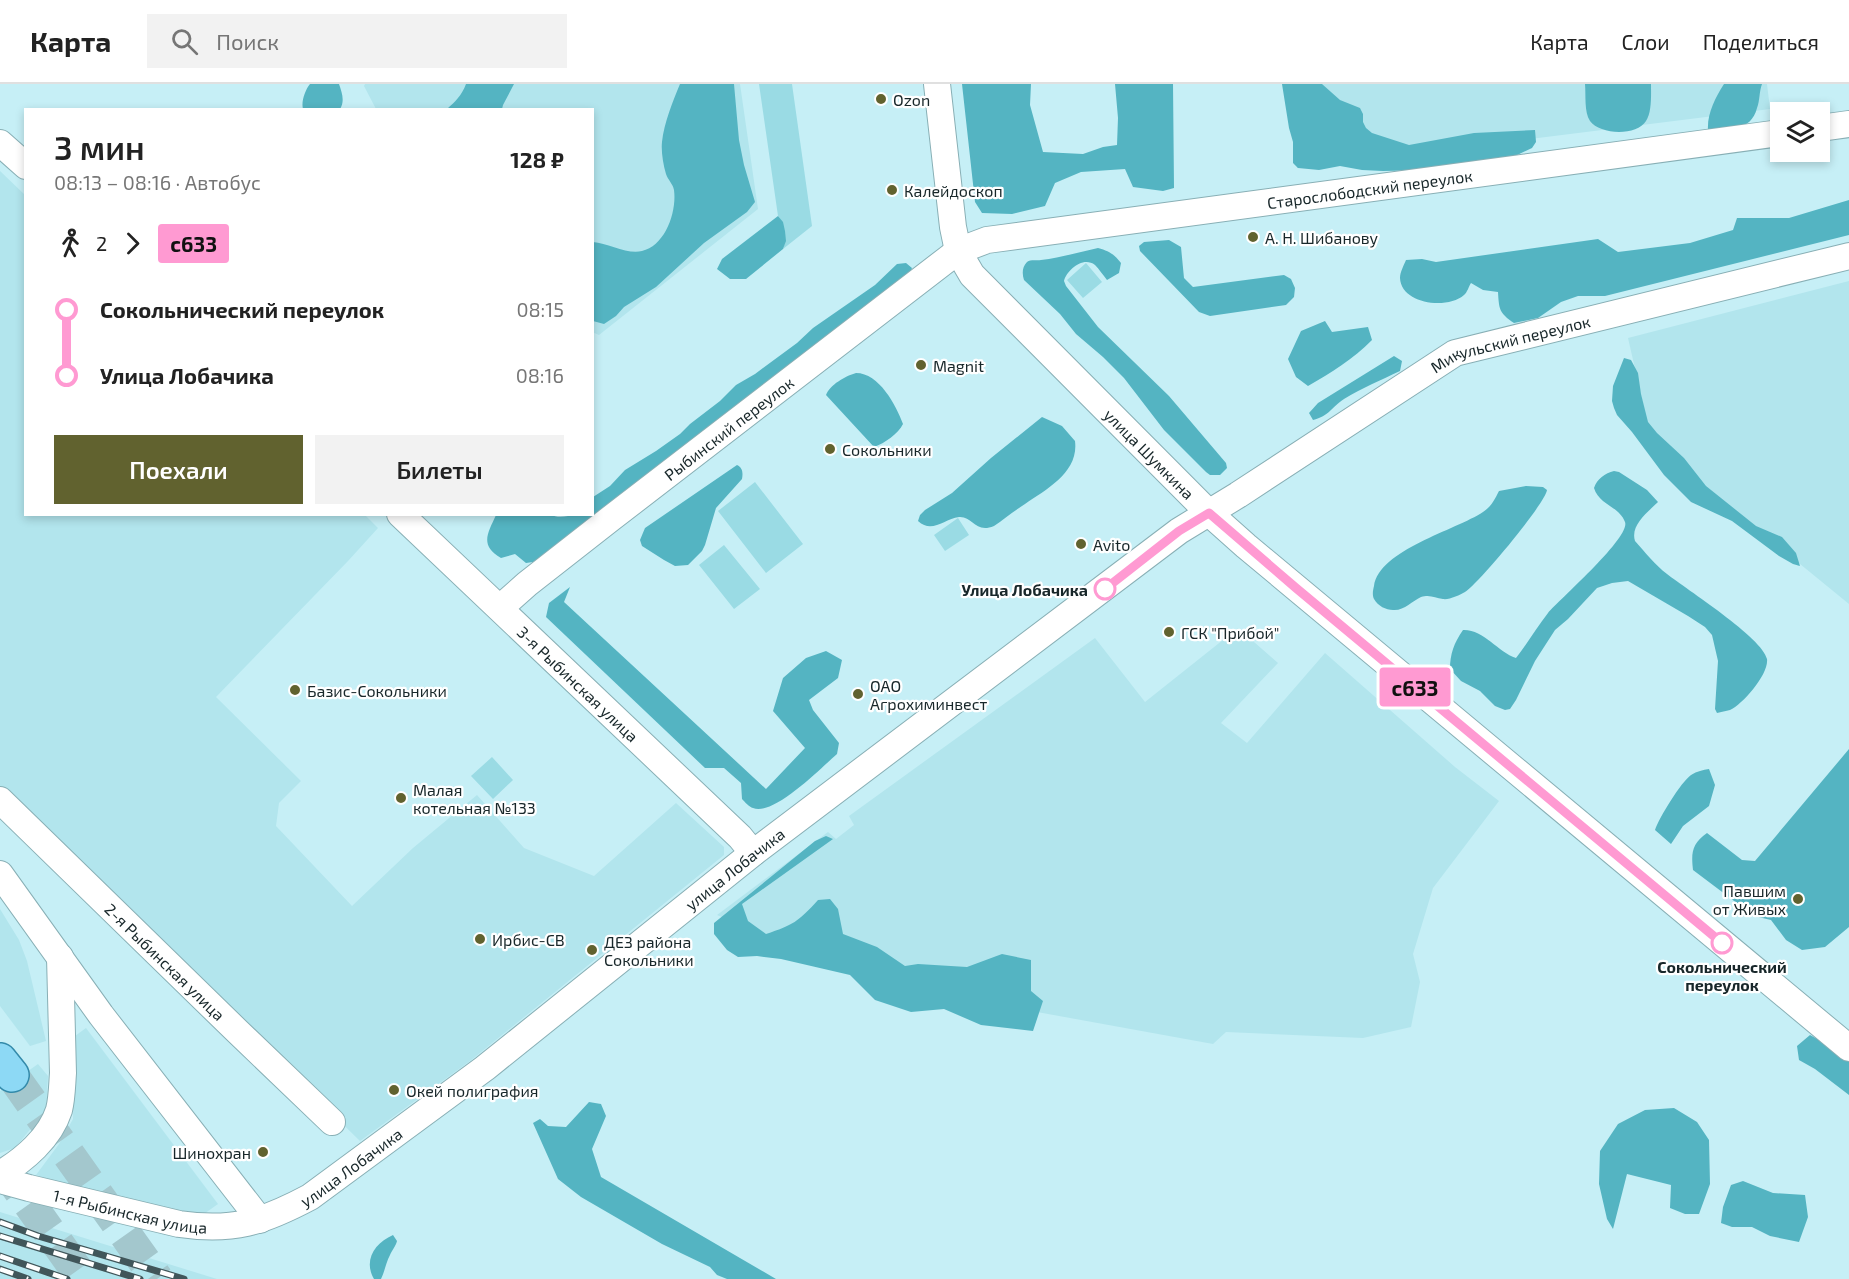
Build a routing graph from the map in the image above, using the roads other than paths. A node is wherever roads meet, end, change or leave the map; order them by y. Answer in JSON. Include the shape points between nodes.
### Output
{"nodes":[{"id":1,"x":937,"y":84,"type":"edge"},
{"id":2,"x":1849,"y":124,"type":"edge"},
{"id":3,"x":1830,"y":127,"type":"edge"},
{"id":4,"x":1770,"y":134,"type":"edge"},
{"id":5,"x":0,"y":143,"type":"edge"},
{"id":6,"x":24,"y":164,"type":"edge"},
{"id":7,"x":958,"y":251,"type":"junction"},
{"id":8,"x":1849,"y":256,"type":"edge"},
{"id":9,"x":1209,"y":513,"type":"junction"},
{"id":10,"x":402,"y":516,"type":"edge"},
{"id":11,"x":500,"y":608,"type":"junction"},
{"id":12,"x":0,"y":800,"type":"edge"},
{"id":13,"x":753,"y":853,"type":"junction"},
{"id":14,"x":0,"y":874,"type":"edge"},
{"id":15,"x":60,"y":957,"type":"junction"},
{"id":16,"x":1849,"y":1048,"type":"edge"},
{"id":17,"x":332,"y":1122,"type":"dead end"},
{"id":18,"x":0,"y":1174,"type":"edge"},
{"id":19,"x":0,"y":1180,"type":"edge"},
{"id":20,"x":260,"y":1220,"type":"junction"}],
"edges":[{"from":1,"to":7,"type":"street","name":"улица Шумкина"},
{"from":2,"to":3,"type":"street"},
{"from":4,"to":7,"type":"street","name":"Старослободский переулок","via":[[987,240]]},
{"from":5,"to":6,"type":"street"},
{"from":7,"to":9,"type":"street","name":"улица Шумкина","via":[[972,275]]},
{"from":7,"to":11,"type":"street","name":"Рыбинский переулок"},
{"from":8,"to":9,"type":"street","name":"Микульский переулок","via":[[1455,353]]},
{"from":9,"to":13,"type":"street","name":"улица Лобачика","via":[[1179,531]]},
{"from":9,"to":16,"type":"street","name":"улица Шумкина"},
{"from":10,"to":11,"type":"street","name":"3-я Рыбинская улица"},
{"from":11,"to":13,"type":"street","name":"3-я Рыбинская улица"},
{"from":12,"to":17,"type":"street","name":"2-я Рыбинская улица"},
{"from":13,"to":20,"type":"street","name":"улица Лобачика","via":[[478,1074],[310,1197]]},
{"from":14,"to":15,"type":"street"},
{"from":15,"to":18,"type":"street","via":[[63,1073],[58,1113],[26,1156]]},
{"from":15,"to":20,"type":"street"},
{"from":19,"to":20,"type":"street","name":"1-я Рыбинская улица","via":[[179,1224],[221,1227]]}]}
